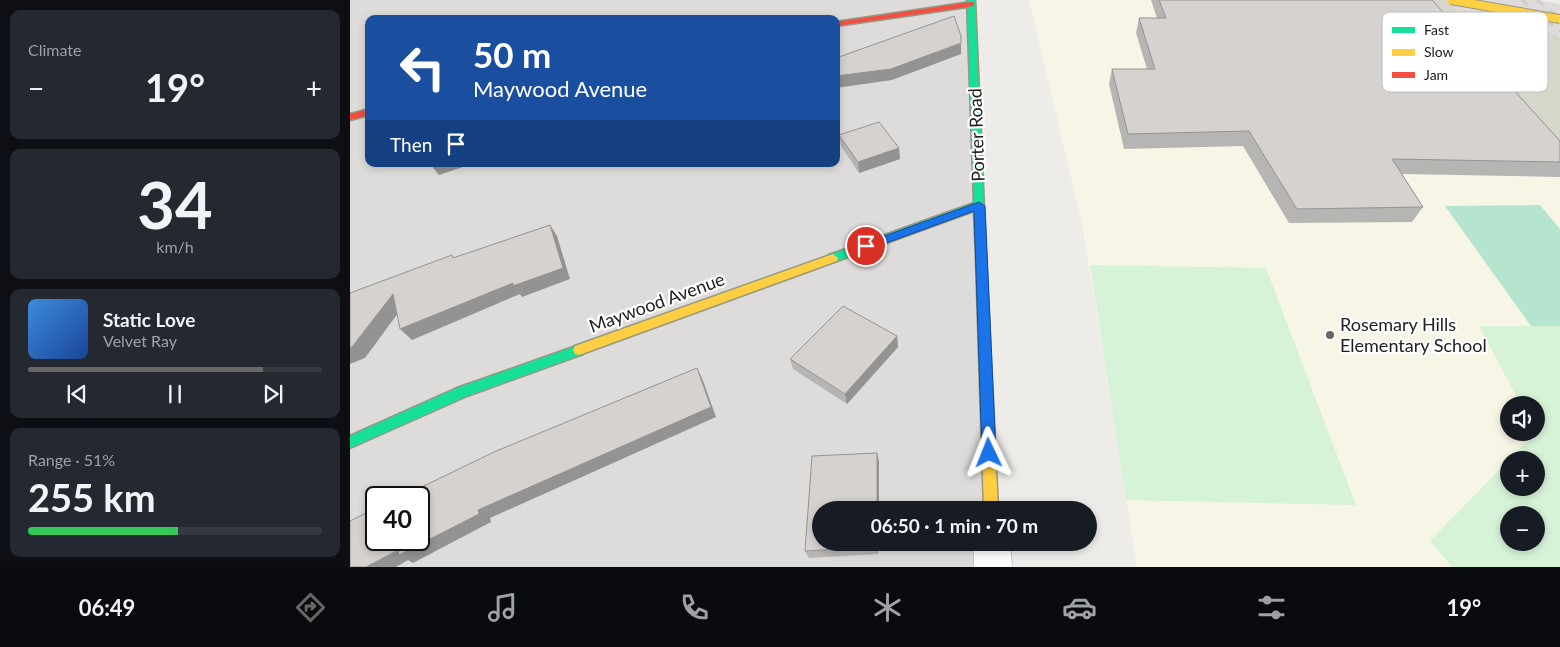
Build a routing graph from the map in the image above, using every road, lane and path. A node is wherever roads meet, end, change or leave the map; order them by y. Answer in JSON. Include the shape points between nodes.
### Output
{"nodes":[{"id":1,"x":1451,"y":0,"type":"edge"},
{"id":2,"x":971,"y":2,"type":"edge"},
{"id":3,"x":1524,"y":12,"type":"edge"},
{"id":4,"x":840,"y":23,"type":"edge"},
{"id":5,"x":365,"y":113,"type":"edge"},
{"id":6,"x":350,"y":117,"type":"edge"},
{"id":7,"x":979,"y":206,"type":"junction"},
{"id":8,"x":350,"y":442,"type":"edge"},
{"id":9,"x":991,"y":501,"type":"edge"},
{"id":10,"x":992,"y":551,"type":"edge"},
{"id":11,"x":993,"y":567,"type":"edge"}],
"edges":[{"from":1,"to":3,"type":"street","bridge":true},
{"from":2,"to":4,"type":"street"},
{"from":2,"to":7,"type":"street","name":"Porter Road"},
{"from":5,"to":6,"type":"street"},
{"from":7,"to":8,"type":"street","name":"Maywood Avenue","via":[[462,392]]},
{"from":7,"to":9,"type":"street","name":"Porter Road"},
{"from":10,"to":11,"type":"street"}]}
